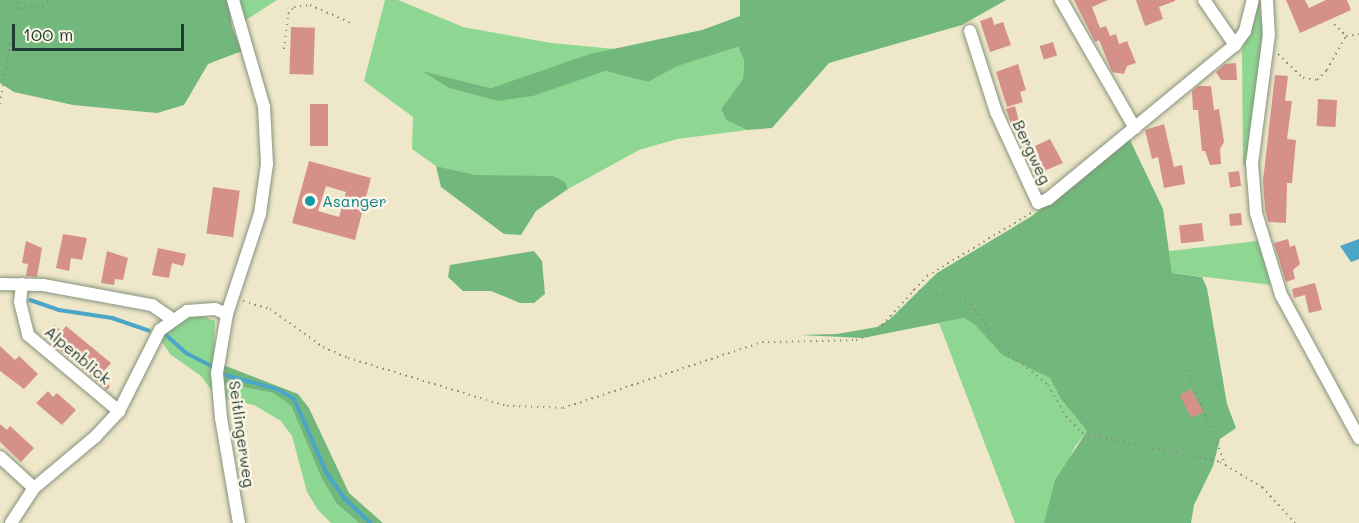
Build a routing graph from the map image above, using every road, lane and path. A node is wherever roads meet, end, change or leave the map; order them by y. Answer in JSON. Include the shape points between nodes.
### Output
{"nodes":[{"id":1,"x":18,"y":0,"type":"edge"},
{"id":2,"x":49,"y":0,"type":"edge"},
{"id":3,"x":232,"y":0,"type":"edge"},
{"id":4,"x":1061,"y":0,"type":"edge"},
{"id":5,"x":1204,"y":0,"type":"edge"},
{"id":6,"x":1253,"y":0,"type":"edge"},
{"id":7,"x":1267,"y":0,"type":"edge"},
{"id":8,"x":19,"y":8,"type":"junction"},
{"id":9,"x":351,"y":23,"type":"dead end"},
{"id":10,"x":1334,"y":24,"type":"dead end"},
{"id":11,"x":970,"y":31,"type":"dead end"},
{"id":12,"x":1359,"y":34,"type":"edge"},
{"id":13,"x":1346,"y":36,"type":"junction"},
{"id":14,"x":1235,"y":45,"type":"junction"},
{"id":15,"x":284,"y":49,"type":"dead end"},
{"id":16,"x":1267,"y":50,"type":"junction"},
{"id":17,"x":0,"y":104,"type":"edge"},
{"id":18,"x":1135,"y":128,"type":"junction"},
{"id":19,"x":1038,"y":203,"type":"junction"},
{"id":20,"x":0,"y":284,"type":"edge"},
{"id":21,"x":22,"y":284,"type":"junction"},
{"id":22,"x":912,"y":290,"type":"junction"},
{"id":23,"x":233,"y":298,"type":"junction"},
{"id":24,"x":227,"y":314,"type":"junction"},
{"id":25,"x":172,"y":319,"type":"junction"},
{"id":26,"x":1187,"y":370,"type":"dead end"},
{"id":27,"x":119,"y":411,"type":"junction"},
{"id":28,"x":1359,"y":438,"type":"edge"},
{"id":29,"x":0,"y":457,"type":"edge"},
{"id":30,"x":1226,"y":466,"type":"junction"},
{"id":31,"x":34,"y":488,"type":"junction"},
{"id":32,"x":11,"y":523,"type":"edge"},
{"id":33,"x":239,"y":523,"type":"edge"},
{"id":34,"x":1295,"y":523,"type":"edge"}],
"edges":[{"from":1,"to":8,"type":"path"},
{"from":2,"to":8,"type":"path","via":[[42,6]]},
{"from":3,"to":23,"type":"street","name":"Seitlingerweg","via":[[264,107],[267,164],[253,243]]},
{"from":4,"to":18,"type":"street"},
{"from":5,"to":14,"type":"street"},
{"from":6,"to":14,"type":"street","name":"Bergweg","via":[[1245,31]]},
{"from":7,"to":16,"type":"street"},
{"from":8,"to":17,"type":"path"},
{"from":9,"to":15,"type":"path","via":[[310,5],[294,7],[288,14]]},
{"from":10,"to":13,"type":"path"},
{"from":11,"to":19,"type":"street","name":"Bergweg","via":[[996,112]]},
{"from":12,"to":13,"type":"path"},
{"from":13,"to":16,"type":"path","via":[[1317,80],[1303,78],[1278,54]]},
{"from":14,"to":18,"type":"street","name":"Bergweg"},
{"from":16,"to":28,"type":"street","via":[[1252,163],[1260,232],[1291,316]]},
{"from":18,"to":19,"type":"street","name":"Bergweg"},
{"from":19,"to":22,"type":"path","via":[[1022,220],[950,259]]},
{"from":20,"to":21,"type":"street"},
{"from":21,"to":25,"type":"street","via":[[152,305]]},
{"from":21,"to":27,"type":"street","name":"Alpenblick","via":[[20,302],[28,335]]},
{"from":22,"to":23,"type":"path","via":[[874,334],[856,340],[762,342],[578,405],[545,410],[507,406],[348,358],[323,347],[270,309]]},
{"from":22,"to":30,"type":"path","via":[[954,296],[970,304],[999,345],[1048,385],[1066,416],[1082,433]]},
{"from":23,"to":24,"type":"street","name":"Seitlingerweg"},
{"from":24,"to":25,"type":"street","via":[[202,309]]},
{"from":24,"to":33,"type":"street","name":"Seitlingerweg","via":[[218,393]]},
{"from":25,"to":27,"type":"street","name":"Alpenblick","via":[[149,345],[129,397]]},
{"from":26,"to":30,"type":"path"},
{"from":27,"to":31,"type":"street","name":"Alpenblick","via":[[95,437]]},
{"from":29,"to":31,"type":"street"},
{"from":30,"to":34,"type":"path","via":[[1262,487]]},
{"from":31,"to":32,"type":"street","name":"Alpenblick"}]}
